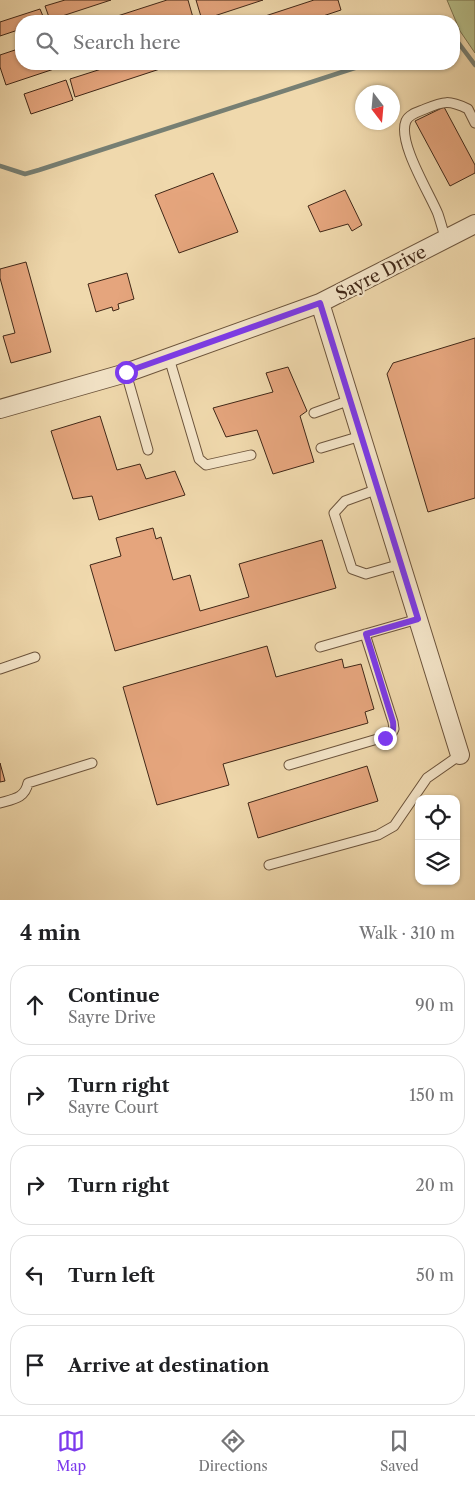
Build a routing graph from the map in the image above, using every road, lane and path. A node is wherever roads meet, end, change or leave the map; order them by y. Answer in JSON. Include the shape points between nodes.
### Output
{"nodes":[{"id":1,"x":475,"y":123,"type":"edge"},
{"id":2,"x":475,"y":224,"type":"edge"},
{"id":3,"x":446,"y":240,"type":"junction"},
{"id":4,"x":320,"y":303,"type":"junction"},
{"id":5,"x":169,"y":358,"type":"junction"},
{"id":6,"x":126,"y":372,"type":"junction"},
{"id":7,"x":350,"y":400,"type":"junction"},
{"id":8,"x":0,"y":409,"type":"edge"},
{"id":9,"x":314,"y":413,"type":"dead end"},
{"id":10,"x":361,"y":436,"type":"junction"},
{"id":11,"x":321,"y":448,"type":"dead end"},
{"id":12,"x":148,"y":450,"type":"dead end"},
{"id":13,"x":251,"y":454,"type":"dead end"},
{"id":14,"x":378,"y":489,"type":"junction"},
{"id":15,"x":401,"y":564,"type":"junction"},
{"id":16,"x":418,"y":619,"type":"junction"},
{"id":17,"x":366,"y":634,"type":"junction"},
{"id":18,"x":320,"y":647,"type":"dead end"},
{"id":19,"x":35,"y":658,"type":"dead end"},
{"id":20,"x":0,"y":668,"type":"edge"},
{"id":21,"x":460,"y":755,"type":"joint"},
{"id":22,"x":92,"y":763,"type":"dead end"},
{"id":23,"x":289,"y":765,"type":"dead end"},
{"id":24,"x":0,"y":803,"type":"edge"},
{"id":25,"x":269,"y":865,"type":"dead end"}],
"edges":[{"from":1,"to":3,"type":"lane","via":[[468,108],[444,101],[410,116],[405,123],[405,136],[412,158],[438,214]]},
{"from":2,"to":3,"type":"street","name":"Sayre Drive"},
{"from":3,"to":4,"type":"street","name":"Sayre Drive"},
{"from":4,"to":5,"type":"street","name":"Sayre Drive"},
{"from":4,"to":7,"type":"street"},
{"from":5,"to":6,"type":"street","name":"Sayre Drive"},
{"from":5,"to":13,"type":"lane","via":[[200,460],[206,465]]},
{"from":6,"to":8,"type":"street","name":"Sayre Drive"},
{"from":6,"to":12,"type":"lane"},
{"from":7,"to":9,"type":"lane"},
{"from":7,"to":10,"type":"street"},
{"from":10,"to":11,"type":"lane"},
{"from":10,"to":14,"type":"street"},
{"from":14,"to":15,"type":"street"},
{"from":14,"to":15,"type":"lane","via":[[345,501],[334,513],[352,569],[366,574]]},
{"from":15,"to":16,"type":"street"},
{"from":16,"to":17,"type":"lane"},
{"from":16,"to":21,"type":"street"},
{"from":17,"to":18,"type":"lane"},
{"from":17,"to":23,"type":"lane","via":[[393,722],[391,735]]},
{"from":19,"to":20,"type":"lane"},
{"from":21,"to":25,"type":"lane","via":[[427,778],[394,826],[378,835]]},
{"from":22,"to":24,"type":"lane","via":[[28,783],[20,798]]}]}
